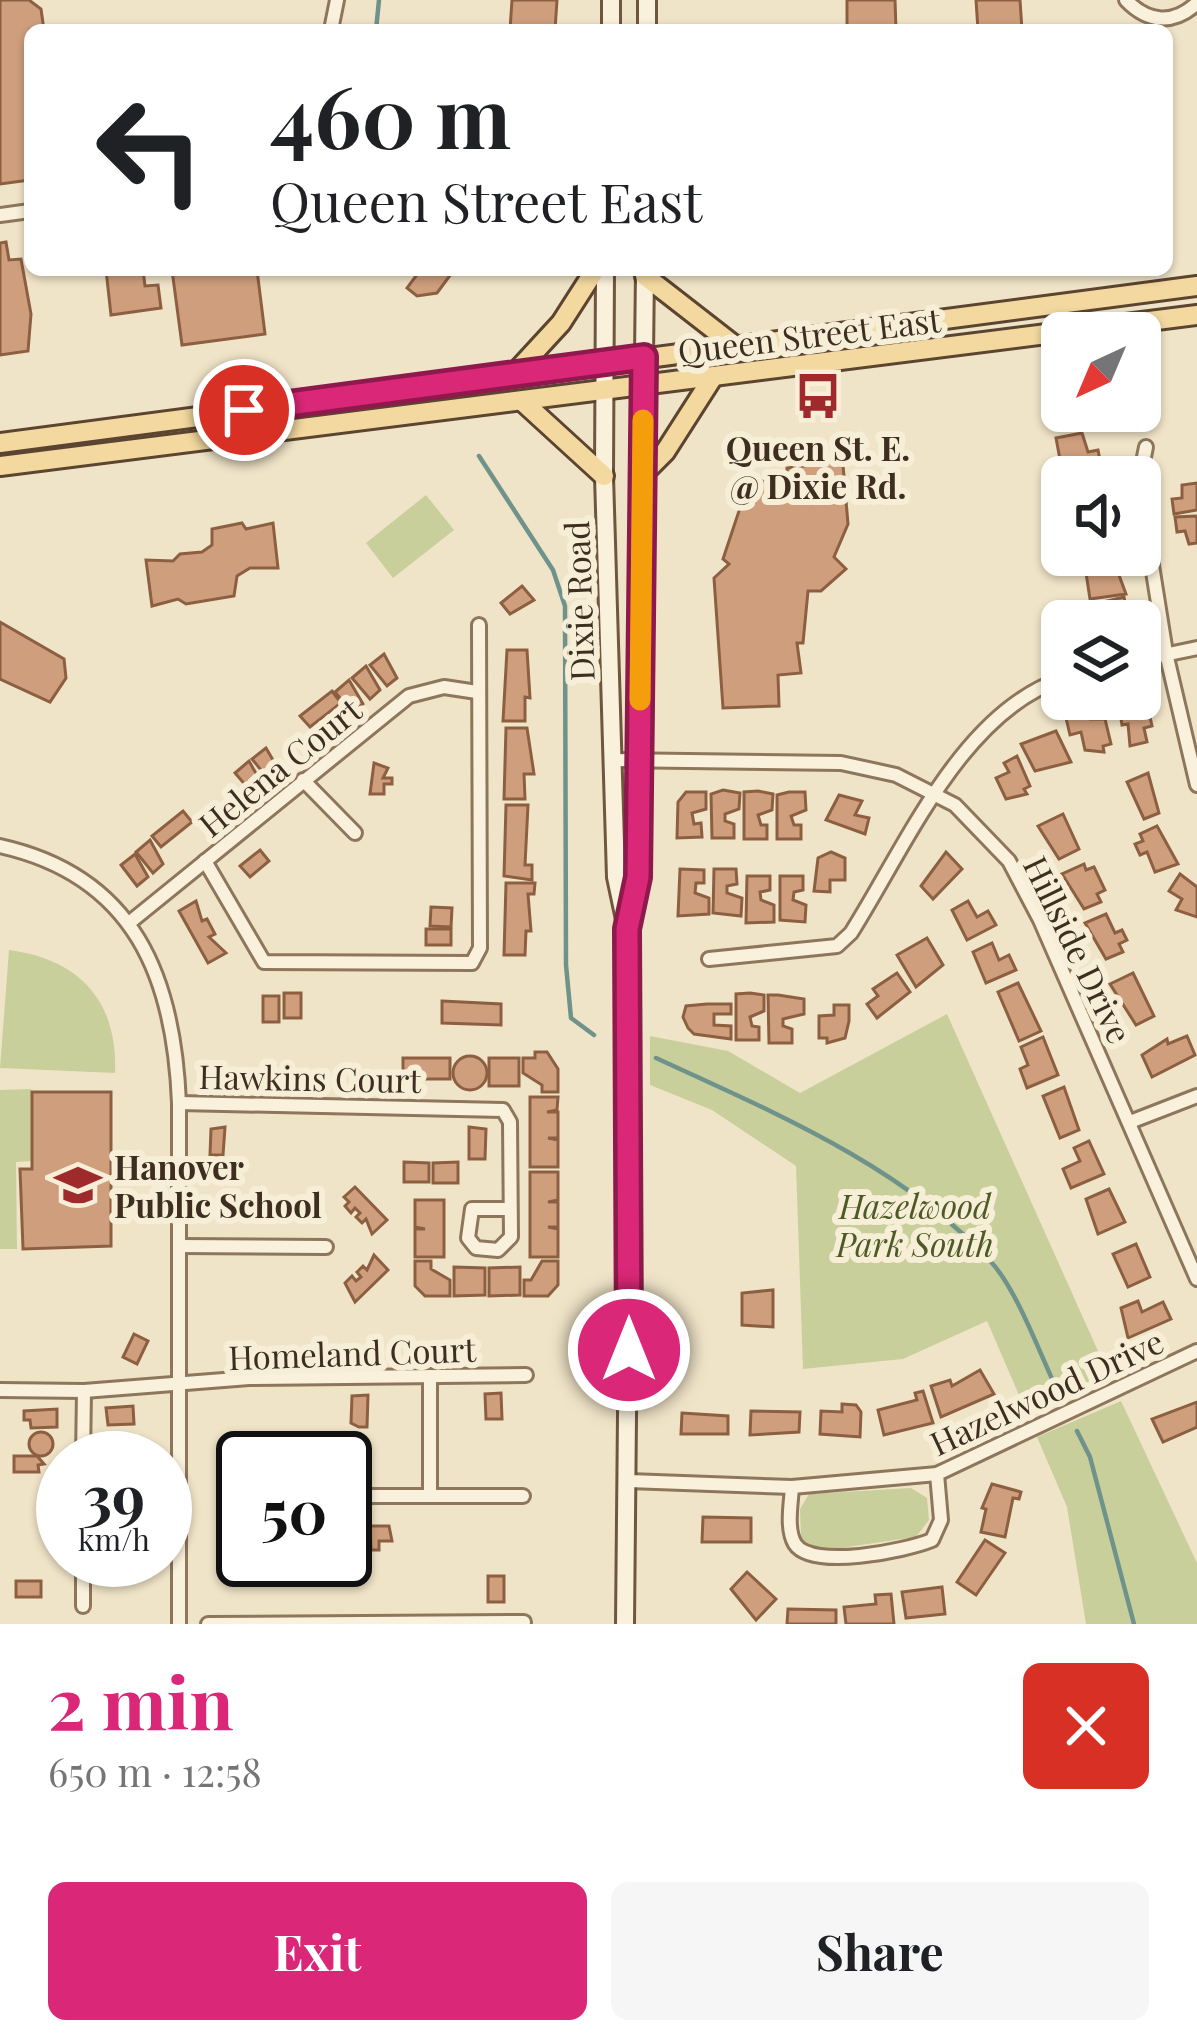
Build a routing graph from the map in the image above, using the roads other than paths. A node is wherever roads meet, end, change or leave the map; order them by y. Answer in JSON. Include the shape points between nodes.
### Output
{"nodes":[{"id":1,"x":1126,"y":0,"type":"edge"},
{"id":2,"x":1197,"y":2,"type":"edge"},
{"id":3,"x":591,"y":276,"type":"edge"},
{"id":4,"x":605,"y":276,"type":"edge"},
{"id":5,"x":645,"y":276,"type":"edge"},
{"id":6,"x":649,"y":276,"type":"edge"},
{"id":7,"x":1197,"y":286,"type":"edge"},
{"id":8,"x":1197,"y":315,"type":"edge"},
{"id":9,"x":735,"y":346,"type":"junction"},
{"id":10,"x":644,"y":357,"type":"junction"},
{"id":11,"x":604,"y":363,"type":"junction"},
{"id":12,"x":514,"y":374,"type":"junction"},
{"id":13,"x":712,"y":377,"type":"junction"},
{"id":14,"x":644,"y":386,"type":"junction"},
{"id":15,"x":604,"y":391,"type":"junction"},
{"id":16,"x":522,"y":401,"type":"junction"},
{"id":17,"x":0,"y":443,"type":"edge"},
{"id":18,"x":1146,"y":447,"type":"dead end"},
{"id":19,"x":1144,"y":456,"type":"edge"},
{"id":20,"x":0,"y":466,"type":"edge"},
{"id":21,"x":642,"y":475,"type":"junction"},
{"id":22,"x":604,"y":476,"type":"junction"},
{"id":23,"x":1154,"y":576,"type":"edge"},
{"id":24,"x":479,"y":625,"type":"dead end"},
{"id":25,"x":1197,"y":648,"type":"edge"},
{"id":26,"x":1166,"y":653,"type":"junction"},
{"id":27,"x":1161,"y":654,"type":"edge"},
{"id":28,"x":1041,"y":686,"type":"edge"},
{"id":29,"x":477,"y":692,"type":"junction"},
{"id":30,"x":612,"y":760,"type":"junction"},
{"id":31,"x":639,"y":760,"type":"junction"},
{"id":32,"x":304,"y":780,"type":"junction"},
{"id":33,"x":1197,"y":785,"type":"edge"},
{"id":34,"x":939,"y":793,"type":"junction"},
{"id":35,"x":355,"y":833,"type":"dead end"},
{"id":36,"x":0,"y":846,"type":"edge"},
{"id":37,"x":205,"y":861,"type":"junction"},
{"id":38,"x":129,"y":923,"type":"junction"},
{"id":39,"x":627,"y":929,"type":"junction"},
{"id":40,"x":709,"y":959,"type":"dead end"},
{"id":41,"x":1197,"y":1096,"type":"edge"},
{"id":42,"x":179,"y":1103,"type":"junction"},
{"id":43,"x":1130,"y":1122,"type":"junction"},
{"id":44,"x":507,"y":1209,"type":"dead end"},
{"id":45,"x":179,"y":1246,"type":"junction"},
{"id":46,"x":326,"y":1247,"type":"dead end"},
{"id":47,"x":1197,"y":1279,"type":"edge"},
{"id":48,"x":1197,"y":1351,"type":"edge"},
{"id":49,"x":526,"y":1375,"type":"dead end"},
{"id":50,"x":430,"y":1376,"type":"junction"},
{"id":51,"x":178,"y":1384,"type":"junction"},
{"id":52,"x":0,"y":1390,"type":"edge"},
{"id":53,"x":84,"y":1391,"type":"junction"},
{"id":54,"x":83,"y":1431,"type":"edge"},
{"id":55,"x":938,"y":1474,"type":"junction"},
{"id":56,"x":628,"y":1481,"type":"junction"},
{"id":57,"x":792,"y":1487,"type":"junction"},
{"id":58,"x":430,"y":1494,"type":"junction"},
{"id":59,"x":372,"y":1495,"type":"edge"},
{"id":60,"x":523,"y":1496,"type":"dead end"},
{"id":61,"x":83,"y":1587,"type":"edge"},
{"id":62,"x":83,"y":1606,"type":"dead end"},
{"id":63,"x":524,"y":1622,"type":"edge"},
{"id":64,"x":341,"y":1623,"type":"edge"},
{"id":65,"x":466,"y":1623,"type":"edge"},
{"id":66,"x":179,"y":1624,"type":"edge"},
{"id":67,"x":208,"y":1624,"type":"edge"},
{"id":68,"x":625,"y":1624,"type":"edge"}],
"edges":[{"from":1,"to":2,"type":"street","via":[[1166,19]]},
{"from":3,"to":12,"type":"main road"},
{"from":4,"to":11,"type":"main road","name":"Dixie Road"},
{"from":5,"to":10,"type":"main road","name":"Dixie Road"},
{"from":6,"to":9,"type":"main road"},
{"from":7,"to":9,"type":"main road","name":"Queen Street East"},
{"from":8,"to":13,"type":"main road","name":"Queen Street East"},
{"from":9,"to":10,"type":"main road","name":"Queen Street East"},
{"from":10,"to":11,"type":"main road","name":"Queen Street East"},
{"from":10,"to":14,"type":"main road","name":"Dixie Road"},
{"from":11,"to":12,"type":"main road","name":"Queen Street East"},
{"from":11,"to":15,"type":"main road","name":"Dixie Road"},
{"from":12,"to":17,"type":"main road","name":"Queen Street East"},
{"from":13,"to":14,"type":"main road","name":"Queen Street East"},
{"from":13,"to":21,"type":"main road"},
{"from":14,"to":15,"type":"main road","name":"Queen Street East"},
{"from":14,"to":21,"type":"main road","name":"Dixie Road"},
{"from":15,"to":16,"type":"main road","name":"Queen Street East"},
{"from":15,"to":22,"type":"main road","name":"Dixie Road"},
{"from":16,"to":20,"type":"main road","name":"Queen Street East"},
{"from":16,"to":22,"type":"main road"},
{"from":18,"to":19,"type":"street"},
{"from":21,"to":31,"type":"main road","name":"Dixie Road"},
{"from":22,"to":30,"type":"main road","name":"Dixie Road"},
{"from":23,"to":26,"type":"street"},
{"from":24,"to":29,"type":"street"},
{"from":25,"to":26,"type":"street"},
{"from":26,"to":27,"type":"street"},
{"from":26,"to":33,"type":"street"},
{"from":28,"to":34,"type":"street","via":[[991,718]]},
{"from":29,"to":32,"type":"street","name":"Helena Court","via":[[444,687],[409,696]]},
{"from":29,"to":37,"type":"street","via":[[480,948],[472,963],[264,962]]},
{"from":30,"to":31,"type":"street","name":"Hillside Drive"},
{"from":30,"to":39,"type":"main road","name":"Dixie Road","via":[[616,877]]},
{"from":31,"to":34,"type":"street","name":"Hillside Drive","via":[[841,763]]},
{"from":31,"to":39,"type":"main road","name":"Dixie Road","via":[[638,877]]},
{"from":32,"to":35,"type":"street"},
{"from":32,"to":37,"type":"street","name":"Helena Court"},
{"from":34,"to":40,"type":"street","via":[[837,946]]},
{"from":34,"to":43,"type":"street","name":"Hillside Drive","via":[[1010,861]]},
{"from":36,"to":38,"type":"street","via":[[80,879]]},
{"from":37,"to":38,"type":"street","name":"Helena Court"},
{"from":38,"to":42,"type":"street","via":[[174,1023]]},
{"from":39,"to":56,"type":"main road","name":"Dixie Road"},
{"from":41,"to":43,"type":"street"},
{"from":42,"to":44,"type":"street","name":"Hawkins Court","via":[[503,1110]]},
{"from":42,"to":45,"type":"street"},
{"from":43,"to":47,"type":"street","name":"Hillside Drive"},
{"from":45,"to":46,"type":"street"},
{"from":45,"to":51,"type":"street"},
{"from":48,"to":55,"type":"street","name":"Hazelwood Drive"},
{"from":49,"to":50,"type":"street","name":"Homeland Court"},
{"from":50,"to":51,"type":"street","name":"Homeland Court"},
{"from":50,"to":58,"type":"street"},
{"from":51,"to":53,"type":"street","name":"Homeland Court"},
{"from":51,"to":66,"type":"street"},
{"from":52,"to":53,"type":"street","name":"Homeland Court"},
{"from":53,"to":54,"type":"street"},
{"from":55,"to":57,"type":"street","name":"Hazelwood Drive"},
{"from":55,"to":57,"type":"street","via":[[941,1520],[932,1540],[818,1560],[791,1534]]},
{"from":56,"to":57,"type":"street","name":"Hazelwood Drive"},
{"from":56,"to":68,"type":"main road","name":"Dixie Road"},
{"from":58,"to":59,"type":"street"},
{"from":58,"to":60,"type":"street"},
{"from":61,"to":62,"type":"street"},
{"from":63,"to":65,"type":"street"},
{"from":64,"to":65,"type":"street"},
{"from":64,"to":67,"type":"street"}]}
